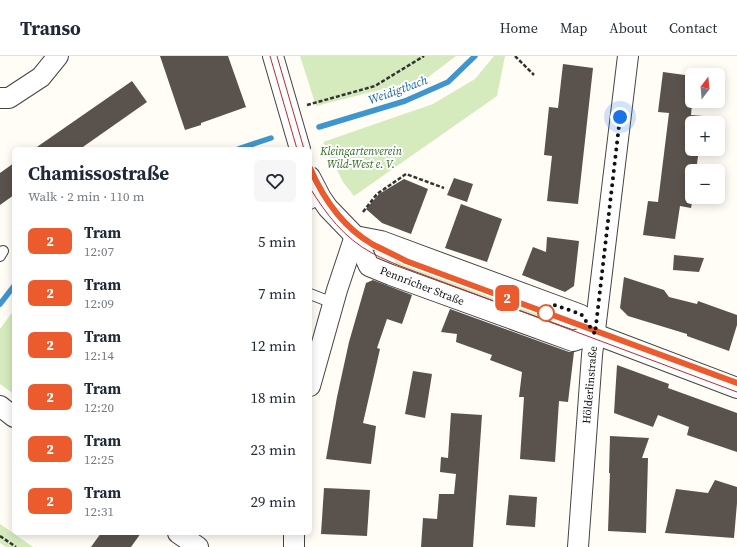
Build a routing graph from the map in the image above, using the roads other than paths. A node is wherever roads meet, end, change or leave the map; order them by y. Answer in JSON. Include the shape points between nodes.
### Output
{"nodes":[{"id":1,"x":58,"y":56,"type":"edge"},
{"id":2,"x":273,"y":56,"type":"edge"},
{"id":3,"x":628,"y":56,"type":"edge"},
{"id":4,"x":0,"y":98,"type":"edge"},
{"id":5,"x":299,"y":147,"type":"edge"},
{"id":6,"x":312,"y":185,"type":"edge"},
{"id":7,"x":316,"y":201,"type":"edge"},
{"id":8,"x":355,"y":236,"type":"junction"},
{"id":9,"x":312,"y":295,"type":"edge"},
{"id":10,"x":333,"y":303,"type":"junction"},
{"id":11,"x":595,"y":334,"type":"junction"},
{"id":12,"x":312,"y":379,"type":"edge"},
{"id":13,"x":737,"y":388,"type":"edge"},
{"id":14,"x":0,"y":406,"type":"edge"},
{"id":15,"x":12,"y":415,"type":"edge"},
{"id":16,"x":181,"y":535,"type":"edge"},
{"id":17,"x":294,"y":535,"type":"edge"},
{"id":18,"x":198,"y":547,"type":"edge"},
{"id":19,"x":294,"y":547,"type":"edge"},
{"id":20,"x":581,"y":547,"type":"edge"}],
"edges":[{"from":1,"to":4,"type":"street","via":[[41,77],[9,98]]},
{"from":2,"to":5,"type":"street"},
{"from":3,"to":11,"type":"street","name":"Hölderlinstraße"},
{"from":6,"to":7,"type":"street"},
{"from":7,"to":8,"type":"street"},
{"from":8,"to":10,"type":"street"},
{"from":8,"to":11,"type":"street","via":[[381,241],[581,314]]},
{"from":8,"to":11,"type":"street","name":"Pennricher Straße","via":[[370,266],[391,275],[573,341]]},
{"from":9,"to":10,"type":"lane"},
{"from":10,"to":12,"type":"street"},
{"from":11,"to":13,"type":"street"},
{"from":11,"to":20,"type":"street","name":"Hölderlinstraße"},
{"from":14,"to":15,"type":"street"},
{"from":16,"to":18,"type":"street"},
{"from":17,"to":19,"type":"street"}]}
